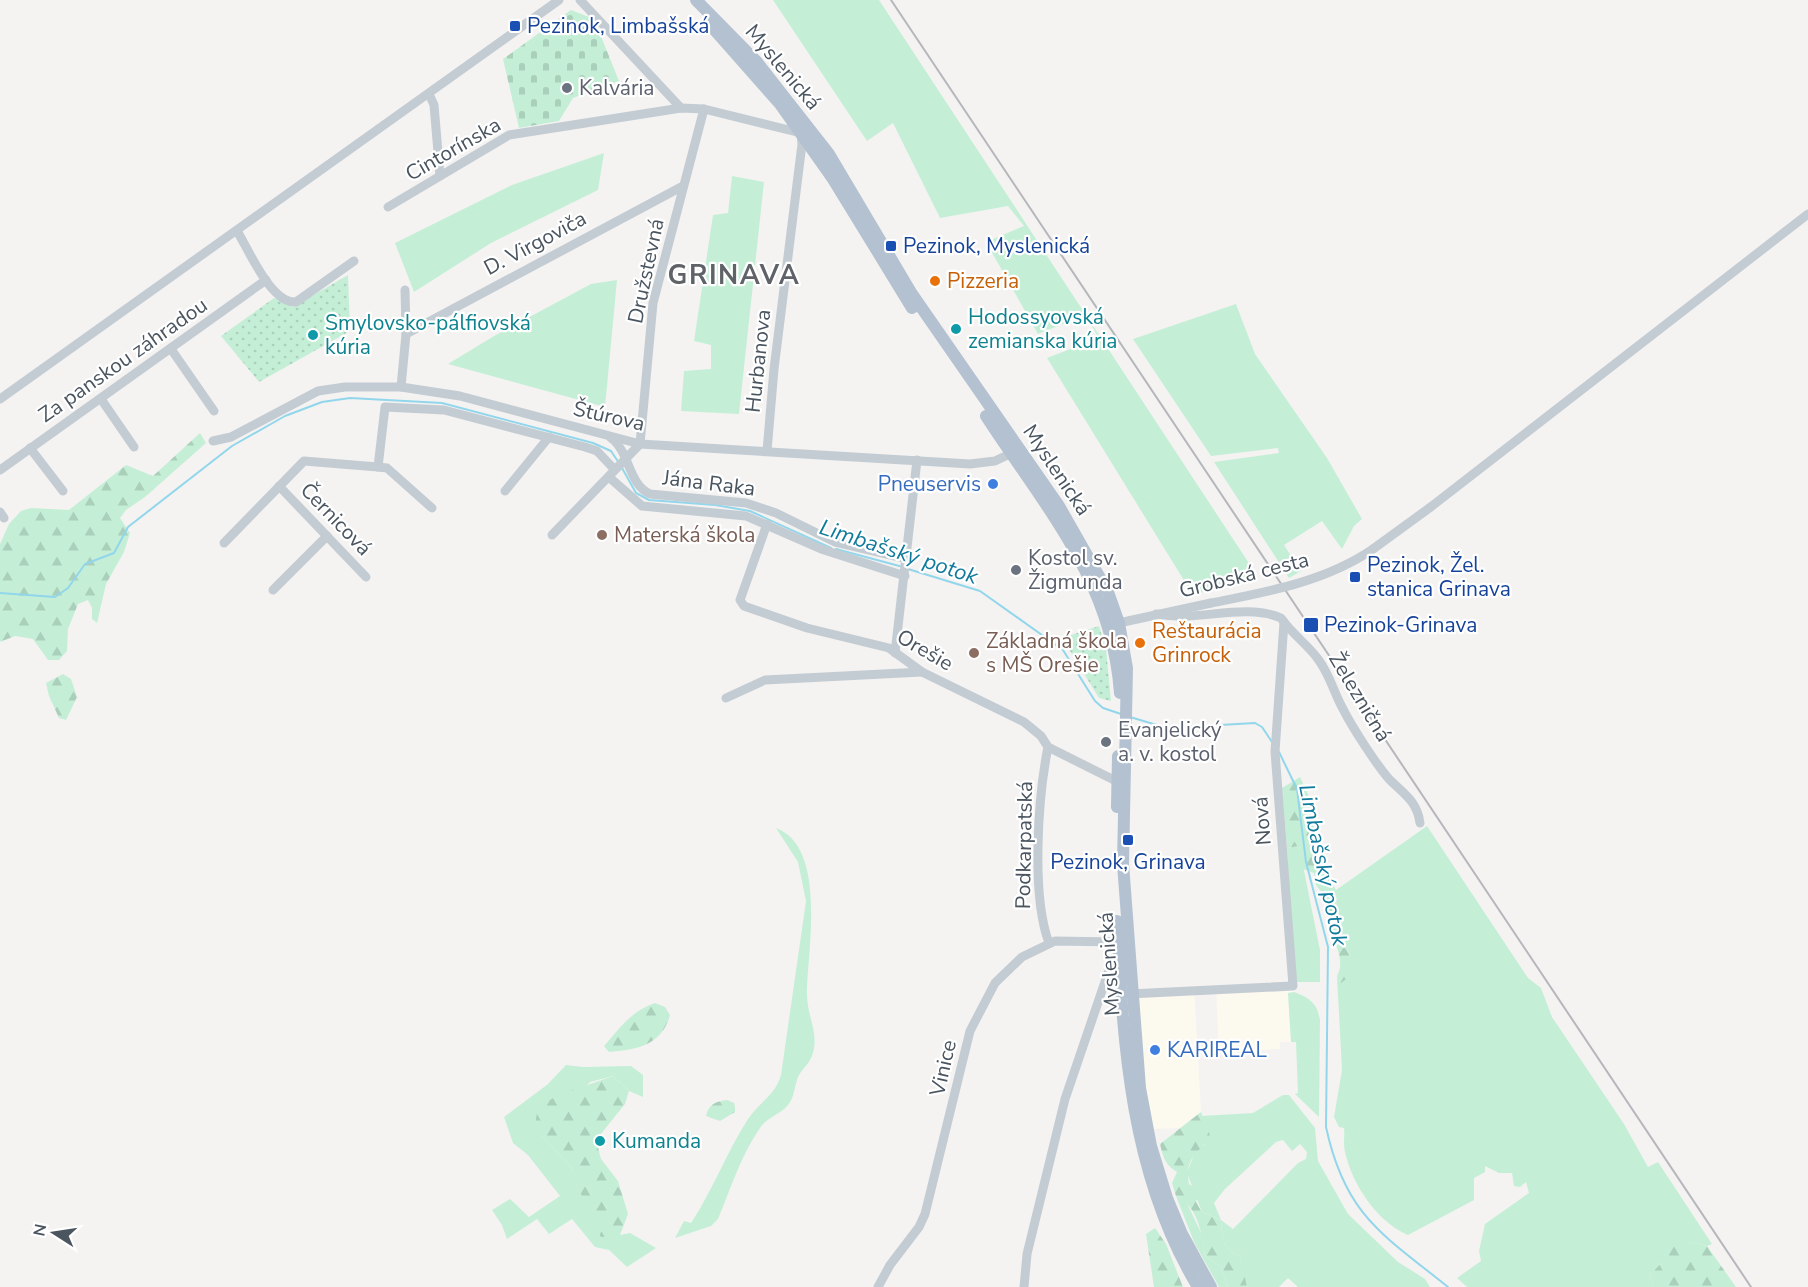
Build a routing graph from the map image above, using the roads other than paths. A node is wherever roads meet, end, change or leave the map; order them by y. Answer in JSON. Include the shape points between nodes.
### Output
{"nodes":[{"id":1,"x":559,"y":0,"type":"edge"},
{"id":2,"x":580,"y":0,"type":"edge"},
{"id":3,"x":686,"y":0,"type":"edge"},
{"id":4,"x":696,"y":0,"type":"edge"},
{"id":5,"x":429,"y":94,"type":"junction"},
{"id":6,"x":681,"y":108,"type":"junction"},
{"id":7,"x":704,"y":109,"type":"junction"},
{"id":8,"x":801,"y":132,"type":"junction"},
{"id":9,"x":440,"y":176,"type":"junction"},
{"id":10,"x":683,"y":186,"type":"junction"},
{"id":11,"x":388,"y":207,"type":"dead end"},
{"id":12,"x":1808,"y":214,"type":"edge"},
{"id":13,"x":237,"y":231,"type":"junction"},
{"id":14,"x":354,"y":261,"type":"dead end"},
{"id":15,"x":266,"y":280,"type":"junction"},
{"id":16,"x":405,"y":290,"type":"dead end"},
{"id":17,"x":406,"y":334,"type":"junction"},
{"id":18,"x":171,"y":350,"type":"junction"},
{"id":19,"x":401,"y":387,"type":"junction"},
{"id":20,"x":0,"y":399,"type":"edge"},
{"id":21,"x":101,"y":399,"type":"junction"},
{"id":22,"x":214,"y":411,"type":"dead end"},
{"id":23,"x":607,"y":435,"type":"junction"},
{"id":24,"x":549,"y":437,"type":"junction"},
{"id":25,"x":213,"y":441,"type":"dead end"},
{"id":26,"x":640,"y":444,"type":"junction"},
{"id":27,"x":134,"y":447,"type":"dead end"},
{"id":28,"x":30,"y":448,"type":"junction"},
{"id":29,"x":767,"y":451,"type":"junction"},
{"id":30,"x":1016,"y":451,"type":"junction"},
{"id":31,"x":626,"y":456,"type":"junction"},
{"id":32,"x":917,"y":460,"type":"junction"},
{"id":33,"x":378,"y":467,"type":"junction"},
{"id":34,"x":0,"y":470,"type":"edge"},
{"id":35,"x":612,"y":473,"type":"junction"},
{"id":36,"x":279,"y":486,"type":"junction"},
{"id":37,"x":63,"y":491,"type":"dead end"},
{"id":38,"x":505,"y":491,"type":"dead end"},
{"id":39,"x":432,"y":508,"type":"dead end"},
{"id":40,"x":767,"y":524,"type":"junction"},
{"id":41,"x":552,"y":535,"type":"dead end"},
{"id":42,"x":327,"y":536,"type":"junction"},
{"id":43,"x":224,"y":543,"type":"dead end"},
{"id":44,"x":906,"y":568,"type":"junction"},
{"id":45,"x":366,"y":577,"type":"dead end"},
{"id":46,"x":273,"y":590,"type":"dead end"},
{"id":47,"x":1156,"y":614,"type":"junction"},
{"id":48,"x":1284,"y":622,"type":"junction"},
{"id":49,"x":1114,"y":624,"type":"junction"},
{"id":50,"x":895,"y":653,"type":"junction"},
{"id":51,"x":922,"y":672,"type":"junction"},
{"id":52,"x":726,"y":698,"type":"dead end"},
{"id":53,"x":1124,"y":715,"type":"junction"},
{"id":54,"x":1048,"y":747,"type":"junction"},
{"id":55,"x":1116,"y":780,"type":"junction"},
{"id":56,"x":1420,"y":823,"type":"dead end"},
{"id":57,"x":1049,"y":942,"type":"junction"},
{"id":58,"x":1118,"y":942,"type":"junction"},
{"id":59,"x":1119,"y":959,"type":"junction"},
{"id":60,"x":1129,"y":970,"type":"junction"},
{"id":61,"x":1127,"y":995,"type":"junction"},
{"id":62,"x":1141,"y":1123,"type":"junction"},
{"id":63,"x":878,"y":1287,"type":"edge"},
{"id":64,"x":1024,"y":1287,"type":"edge"},
{"id":65,"x":1198,"y":1287,"type":"edge"},
{"id":66,"x":1211,"y":1287,"type":"edge"}],
"edges":[{"from":1,"to":5,"type":"street"},
{"from":2,"to":6,"type":"street"},
{"from":3,"to":8,"type":"main road","name":"Myslenická","via":[[767,87]]},
{"from":4,"to":30,"type":"main road","name":"Myslenická","via":[[757,62],[829,154],[929,319]]},
{"from":5,"to":9,"type":"street","via":[[434,105]]},
{"from":5,"to":13,"type":"street"},
{"from":6,"to":7,"type":"street","name":"Cintorínska"},
{"from":6,"to":9,"type":"street","name":"Cintorínska","via":[[509,135]]},
{"from":7,"to":8,"type":"street","name":"Cintorínska"},
{"from":7,"to":10,"type":"street","name":"Družstevná"},
{"from":8,"to":29,"type":"street","name":"Hurbanova"},
{"from":8,"to":30,"type":"main road","name":"Myslenická","via":[[895,282]]},
{"from":9,"to":11,"type":"street","name":"Cintorínska"},
{"from":10,"to":17,"type":"street","name":"D. Virgoviča"},
{"from":10,"to":26,"type":"street","name":"Družstevná","via":[[653,303]]},
{"from":12,"to":47,"type":"street","name":"Grobská cesta","bridge":true,"via":[[1373,549],[1311,579],[1271,591]]},
{"from":13,"to":15,"type":"street"},
{"from":13,"to":20,"type":"street"},
{"from":14,"to":15,"type":"street","via":[[296,302],[290,303],[274,293]]},
{"from":15,"to":18,"type":"street","name":"Za panskou záhradou"},
{"from":16,"to":17,"type":"street"},
{"from":17,"to":19,"type":"street"},
{"from":18,"to":21,"type":"street","name":"Za panskou záhradou"},
{"from":18,"to":22,"type":"street"},
{"from":19,"to":23,"type":"street","name":"Štúrova","via":[[460,396]]},
{"from":19,"to":25,"type":"street","name":"Štúrova","via":[[318,391],[231,437]]},
{"from":21,"to":27,"type":"street"},
{"from":21,"to":28,"type":"street","name":"Za panskou záhradou"},
{"from":23,"to":26,"type":"street","name":"Štúrova"},
{"from":23,"to":31,"type":"street","name":"Jána Raka","via":[[621,446]]},
{"from":24,"to":33,"type":"street","via":[[444,410],[385,407]]},
{"from":24,"to":35,"type":"street","via":[[597,451]]},
{"from":24,"to":38,"type":"street"},
{"from":26,"to":29,"type":"street","name":"Štúrova"},
{"from":26,"to":31,"type":"street"},
{"from":28,"to":34,"type":"street","name":"Za panskou záhradou"},
{"from":28,"to":37,"type":"street"},
{"from":29,"to":32,"type":"street","name":"Štúrova"},
{"from":30,"to":32,"type":"street","name":"Štúrova","via":[[982,463]]},
{"from":30,"to":49,"type":"main road","name":"Myslenická","via":[[1100,574]]},
{"from":31,"to":35,"type":"street"},
{"from":31,"to":44,"type":"street","name":"Jána Raka","via":[[638,484],[650,494],[746,503],[776,513],[834,542]]},
{"from":32,"to":44,"type":"street"},
{"from":33,"to":36,"type":"street","via":[[304,461]]},
{"from":33,"to":39,"type":"street","via":[[387,468]]},
{"from":35,"to":40,"type":"street","via":[[642,506],[725,512]]},
{"from":35,"to":41,"type":"street"},
{"from":36,"to":42,"type":"street","name":"Černicová"},
{"from":36,"to":43,"type":"street"},
{"from":40,"to":44,"type":"street","via":[[821,549]]},
{"from":40,"to":50,"type":"street","name":"Orešie","via":[[742,603],[773,617],[881,645]]},
{"from":42,"to":45,"type":"street","name":"Černicová"},
{"from":42,"to":46,"type":"street"},
{"from":44,"to":50,"type":"street"},
{"from":47,"to":48,"type":"street","via":[[1255,614],[1276,616]]},
{"from":47,"to":49,"type":"street","name":"Grobská cesta"},
{"from":48,"to":56,"type":"street","name":"Železničná","via":[[1320,661],[1342,708],[1389,779],[1407,793],[1419,811]]},
{"from":48,"to":61,"type":"street","name":"Nová","via":[[1275,752],[1293,986]]},
{"from":49,"to":53,"type":"main road","name":"Myslenická"},
{"from":50,"to":51,"type":"street","name":"Orešie"},
{"from":51,"to":52,"type":"street","via":[[765,680]]},
{"from":51,"to":54,"type":"street","name":"Orešie","via":[[1024,722]]},
{"from":53,"to":55,"type":"main road","name":"Myslenická"},
{"from":53,"to":60,"type":"main road","name":"Myslenická","via":[[1122,841]]},
{"from":54,"to":55,"type":"street","name":"Orešie"},
{"from":54,"to":57,"type":"street","name":"Podkarpatská","via":[[1041,789],[1039,893],[1041,918]]},
{"from":55,"to":58,"type":"main road","name":"Myslenická"},
{"from":57,"to":58,"type":"street","name":"Vinice"},
{"from":57,"to":63,"type":"street","name":"Vinice","via":[[1007,969],[973,1022],[925,1214]]},
{"from":58,"to":59,"type":"main road","name":"Myslenická"},
{"from":59,"to":60,"type":"main road"},
{"from":59,"to":61,"type":"main road","name":"Myslenická"},
{"from":59,"to":64,"type":"street","name":"Myslenická","via":[[1108,973],[1065,1099],[1027,1254]]},
{"from":60,"to":61,"type":"main road","name":"Myslenická"},
{"from":61,"to":62,"type":"main road","name":"Myslenická","via":[[1127,1059]]},
{"from":62,"to":65,"type":"main road","via":[[1157,1202]]},
{"from":62,"to":66,"type":"main road","via":[[1182,1234]]}]}
